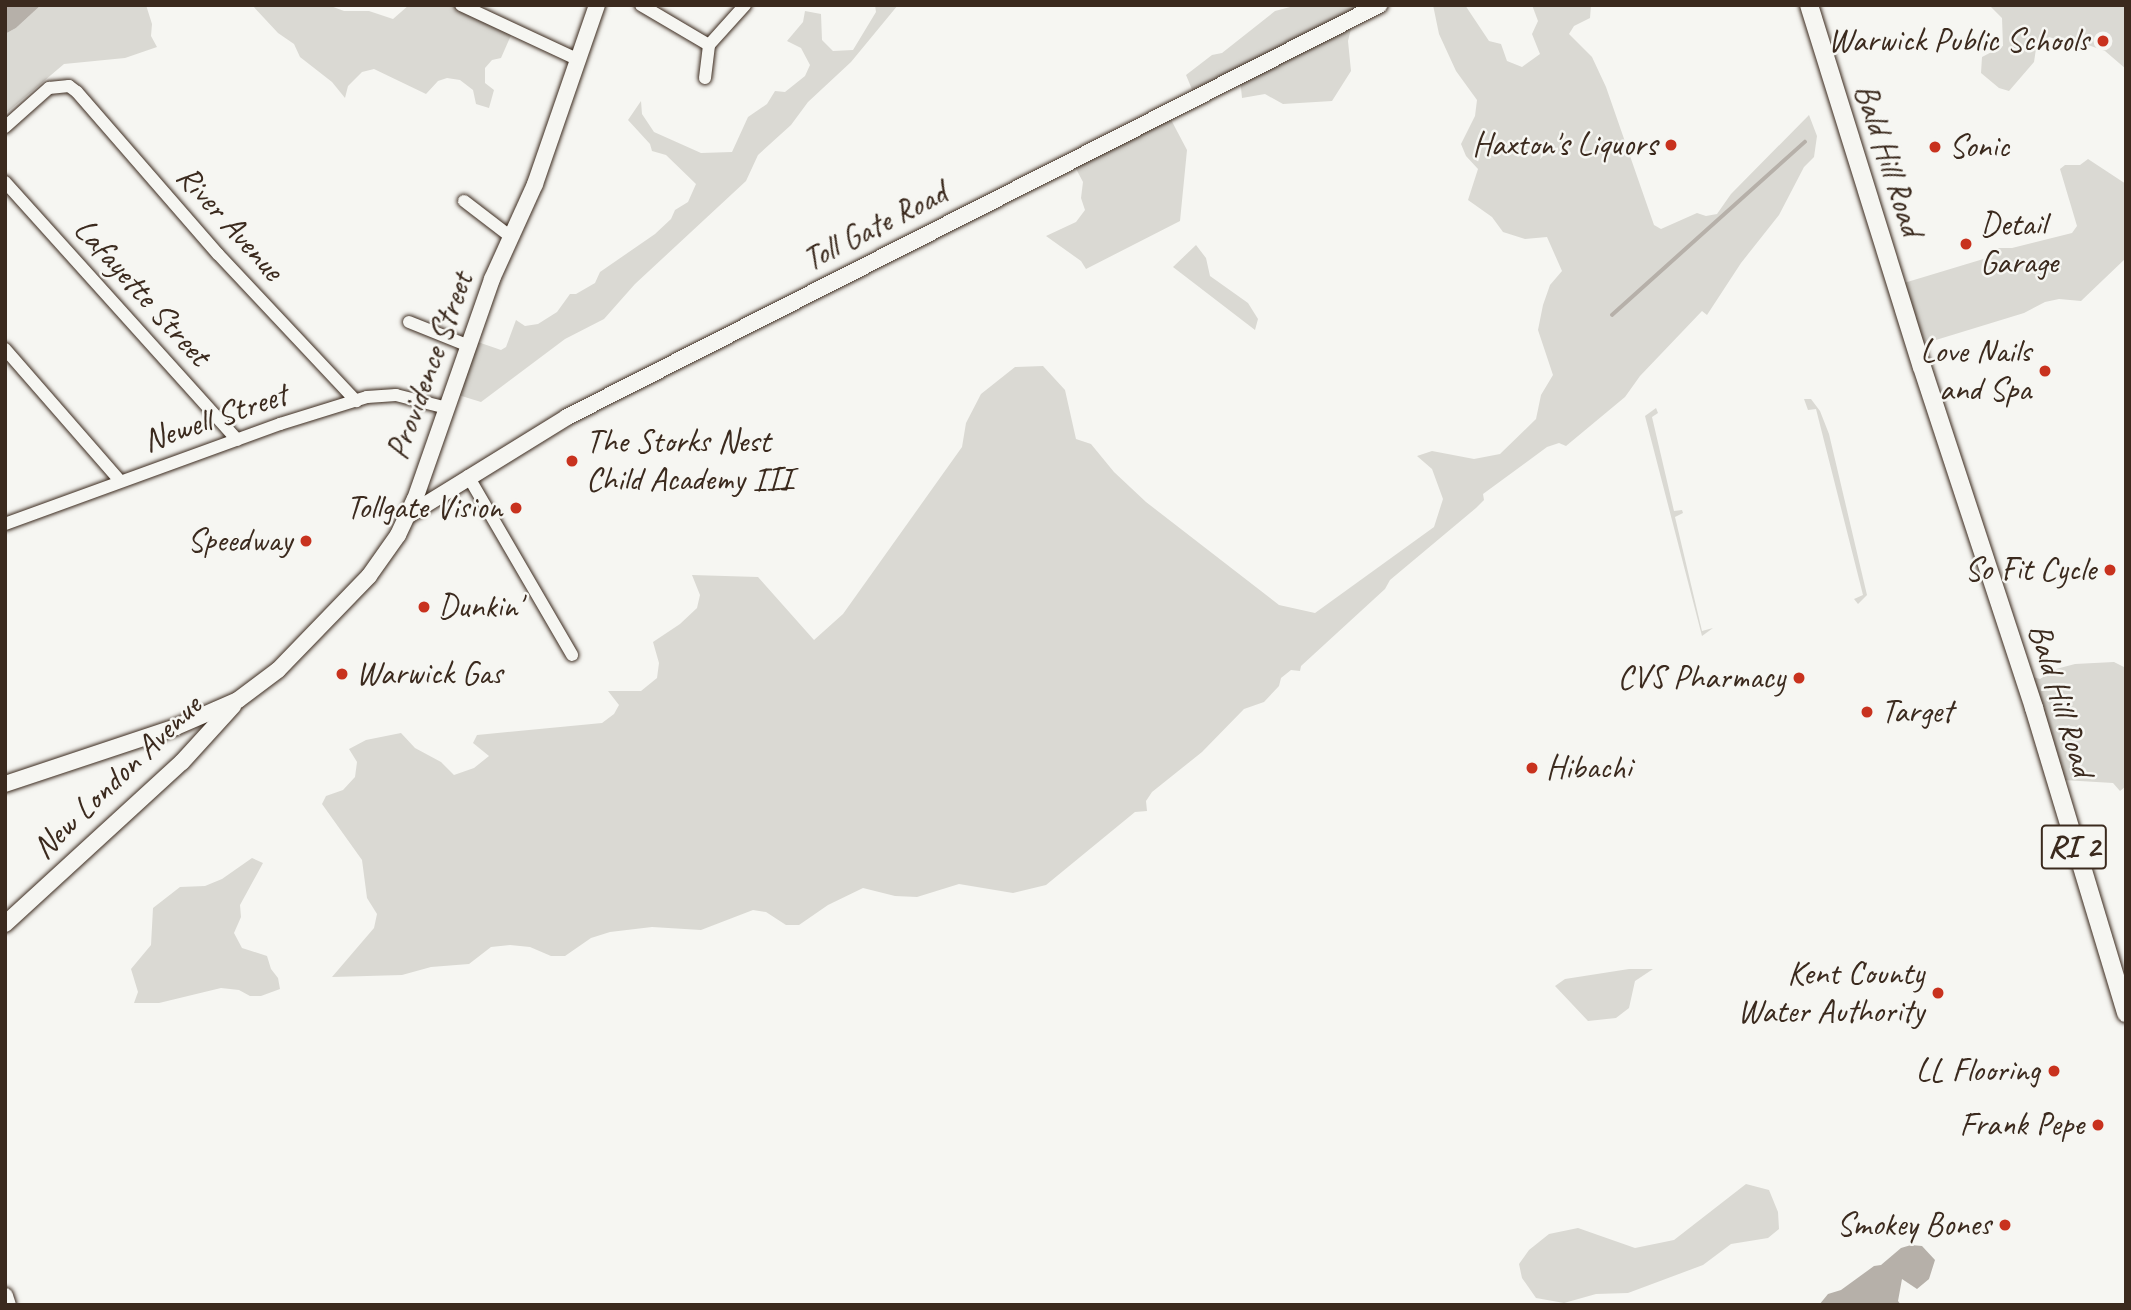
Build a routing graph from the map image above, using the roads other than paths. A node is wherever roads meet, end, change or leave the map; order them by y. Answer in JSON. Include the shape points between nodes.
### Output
{"nodes":[{"id":1,"x":461,"y":5,"type":"edge"},
{"id":2,"x":597,"y":5,"type":"edge"},
{"id":3,"x":641,"y":5,"type":"edge"},
{"id":4,"x":745,"y":5,"type":"edge"},
{"id":5,"x":1379,"y":5,"type":"edge"},
{"id":6,"x":1809,"y":5,"type":"edge"},
{"id":7,"x":709,"y":45,"type":"junction"},
{"id":8,"x":579,"y":60,"type":"junction"},
{"id":9,"x":705,"y":78,"type":"dead end"},
{"id":10,"x":5,"y":127,"type":"edge"},
{"id":11,"x":5,"y":183,"type":"edge"},
{"id":12,"x":464,"y":201,"type":"dead end"},
{"id":13,"x":511,"y":237,"type":"junction"},
{"id":14,"x":409,"y":322,"type":"dead end"},
{"id":15,"x":469,"y":346,"type":"junction"},
{"id":16,"x":5,"y":349,"type":"edge"},
{"id":17,"x":356,"y":401,"type":"junction"},
{"id":18,"x":447,"y":408,"type":"junction"},
{"id":19,"x":237,"y":440,"type":"junction"},
{"id":20,"x":468,"y":476,"type":"junction"},
{"id":21,"x":120,"y":481,"type":"junction"},
{"id":22,"x":407,"y":516,"type":"junction"},
{"id":23,"x":7,"y":521,"type":"edge"},
{"id":24,"x":572,"y":655,"type":"dead end"},
{"id":25,"x":238,"y":700,"type":"junction"},
{"id":26,"x":5,"y":784,"type":"edge"},
{"id":27,"x":5,"y":924,"type":"edge"},
{"id":28,"x":2126,"y":1013,"type":"edge"},
{"id":29,"x":5,"y":1296,"type":"edge"},
{"id":30,"x":8,"y":1305,"type":"edge"}],
"edges":[{"from":1,"to":8,"type":"street"},
{"from":2,"to":8,"type":"main road","name":"Providence Street"},
{"from":3,"to":7,"type":"street"},
{"from":4,"to":7,"type":"street"},
{"from":5,"to":20,"type":"main road","name":"Toll Gate Road","via":[[567,416]]},
{"from":6,"to":28,"type":"main road","name":"Bald Hill Road","number":"RI 2","via":[[2034,708]]},
{"from":7,"to":9,"type":"street"},
{"from":8,"to":13,"type":"main road","name":"Providence Street"},
{"from":10,"to":17,"type":"street","name":"River Avenue","via":[[44,92],[62,85],[77,92],[218,254]]},
{"from":11,"to":19,"type":"street","name":"Lafayette Street"},
{"from":12,"to":13,"type":"street"},
{"from":13,"to":15,"type":"main road","name":"Providence Street"},
{"from":14,"to":15,"type":"street"},
{"from":15,"to":18,"type":"main road","name":"Providence Street"},
{"from":16,"to":21,"type":"street"},
{"from":17,"to":18,"type":"street","name":"Newell Street","via":[[396,395]]},
{"from":17,"to":19,"type":"street","name":"Newell Street"},
{"from":18,"to":22,"type":"main road","name":"Providence Street"},
{"from":19,"to":21,"type":"street","name":"Newell Street"},
{"from":20,"to":22,"type":"main road","name":"Toll Gate Road"},
{"from":20,"to":24,"type":"street"},
{"from":21,"to":23,"type":"street","name":"Newell Street"},
{"from":22,"to":25,"type":"main road","name":"Providence Street","via":[[369,576],[278,670]]},
{"from":25,"to":26,"type":"main road","name":"Providence Street","via":[[176,727]]},
{"from":25,"to":27,"type":"main road","name":"New London Avenue","via":[[182,762]]},
{"from":29,"to":30,"type":"main road"}]}
